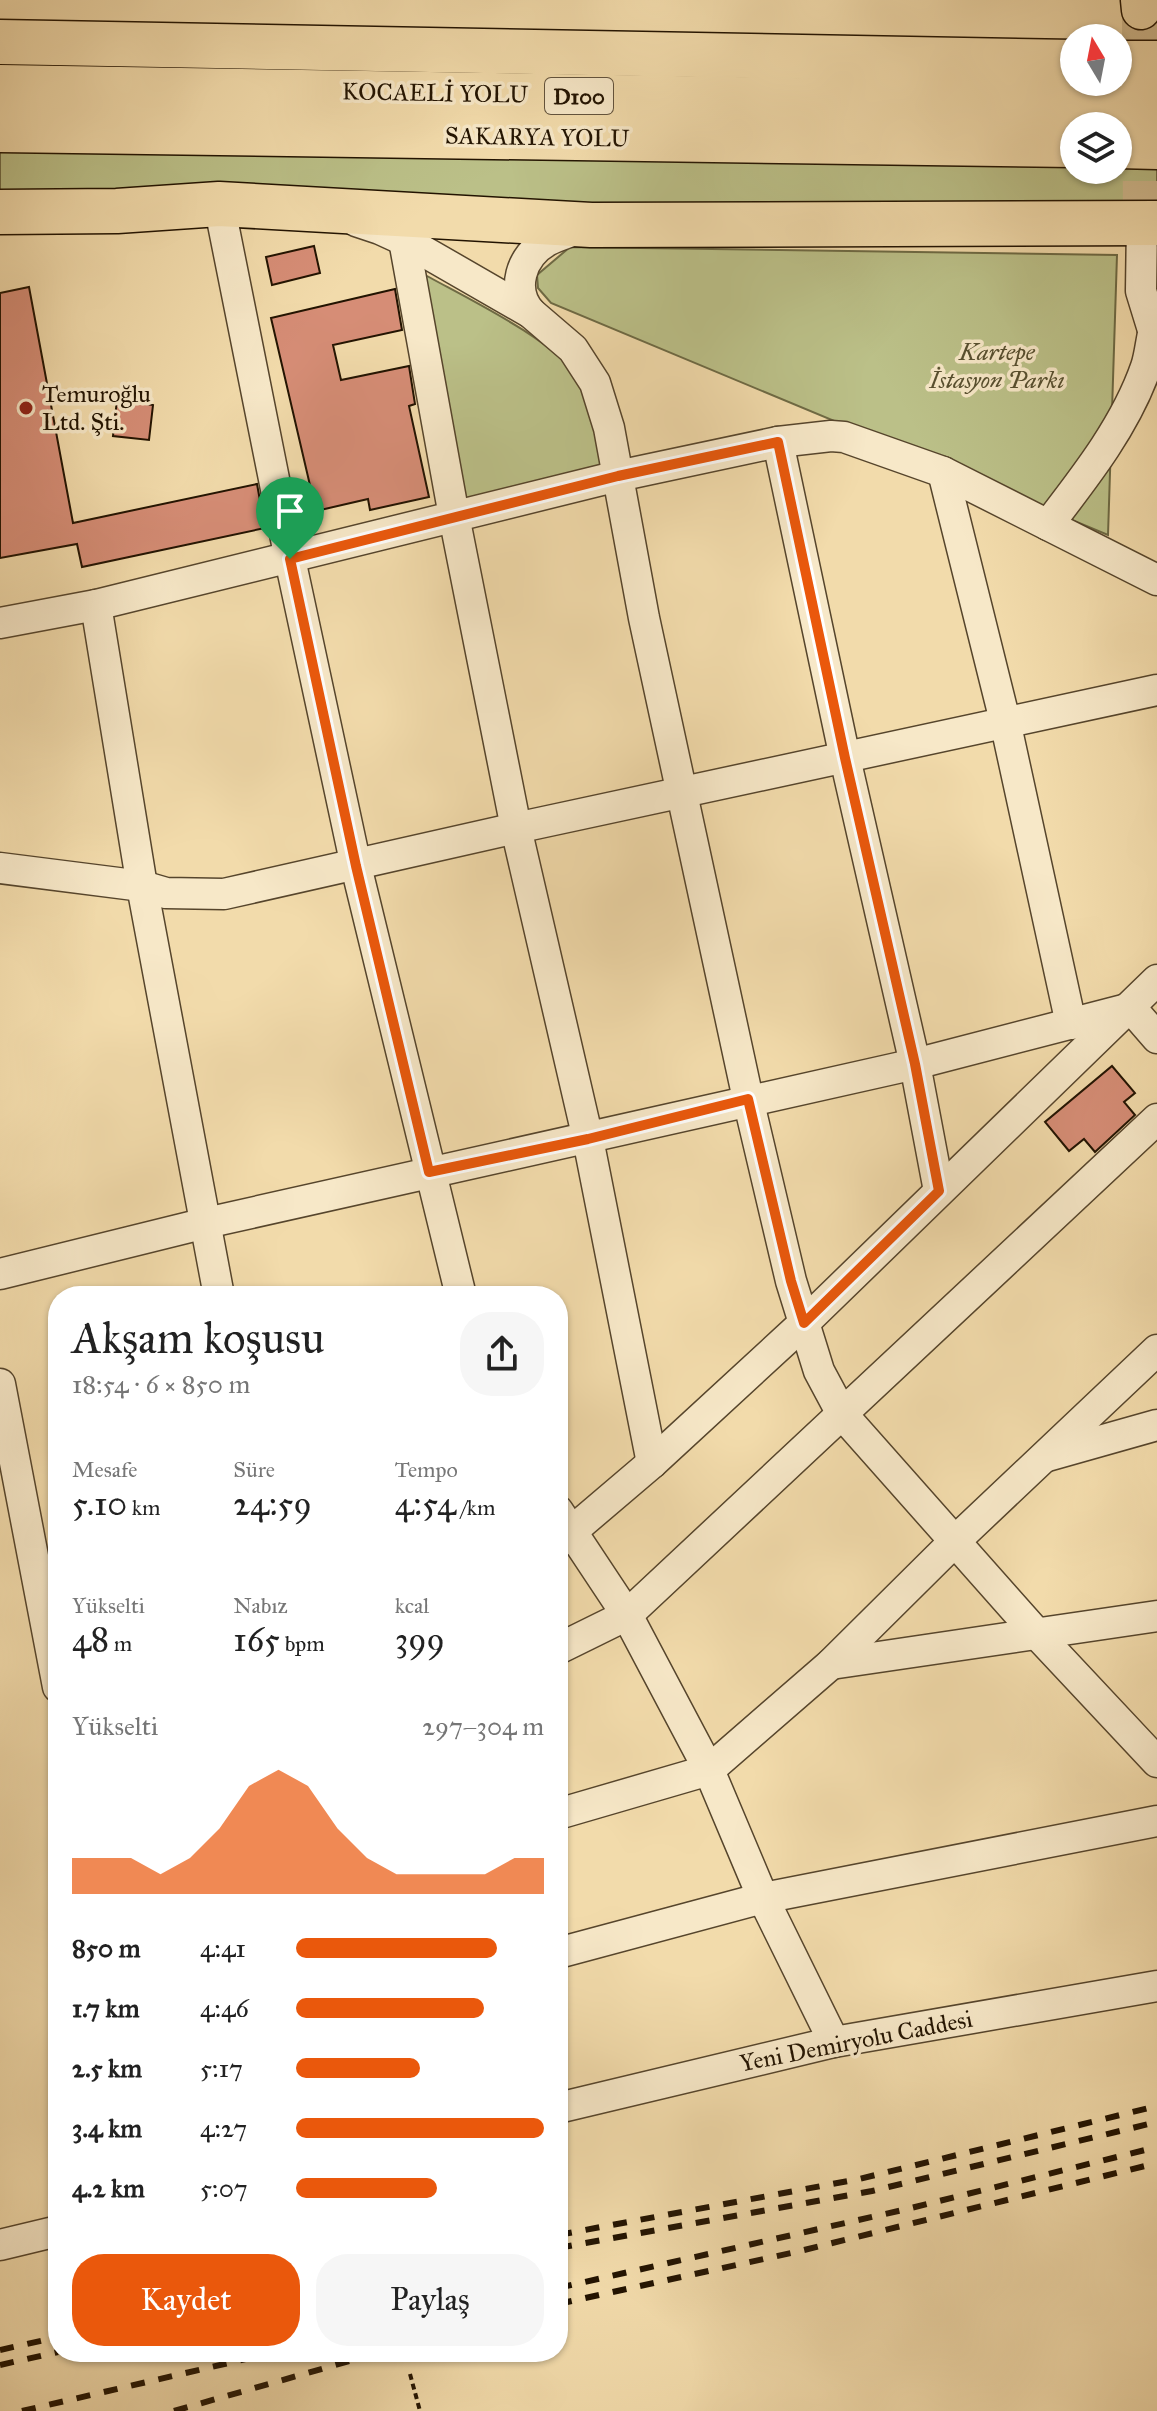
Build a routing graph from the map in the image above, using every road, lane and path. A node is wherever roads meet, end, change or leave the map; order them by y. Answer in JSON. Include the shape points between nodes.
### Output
{"nodes":[{"id":1,"x":0,"y":42,"type":"edge"},
{"id":2,"x":1060,"y":62,"type":"edge"},
{"id":3,"x":1132,"y":63,"type":"edge"},
{"id":4,"x":1157,"y":63,"type":"edge"},
{"id":5,"x":0,"y":87,"type":"edge"},
{"id":6,"x":1157,"y":106,"type":"edge"},
{"id":7,"x":0,"y":130,"type":"edge"},
{"id":8,"x":1060,"y":145,"type":"edge"},
{"id":9,"x":1132,"y":146,"type":"edge"},
{"id":10,"x":1157,"y":147,"type":"edge"},
{"id":11,"x":219,"y":204,"type":"junction"},
{"id":12,"x":319,"y":209,"type":"junction"},
{"id":13,"x":0,"y":212,"type":"edge"},
{"id":14,"x":1149,"y":223,"type":"edge"},
{"id":15,"x":591,"y":225,"type":"junction"},
{"id":16,"x":404,"y":240,"type":"junction"},
{"id":17,"x":520,"y":306,"type":"junction"},
{"id":18,"x":1155,"y":325,"type":"edge"},
{"id":19,"x":1152,"y":368,"type":"edge"},
{"id":20,"x":778,"y":442,"type":"junction"},
{"id":21,"x":943,"y":472,"type":"junction"},
{"id":22,"x":618,"y":476,"type":"junction"},
{"id":23,"x":454,"y":516,"type":"junction"},
{"id":24,"x":1048,"y":525,"type":"junction"},
{"id":25,"x":290,"y":559,"type":"junction"},
{"id":26,"x":1157,"y":580,"type":"edge"},
{"id":27,"x":96,"y":605,"type":"junction"},
{"id":28,"x":0,"y":623,"type":"edge"},
{"id":29,"x":1157,"y":690,"type":"edge"},
{"id":30,"x":1005,"y":721,"type":"junction"},
{"id":31,"x":845,"y":758,"type":"junction"},
{"id":32,"x":681,"y":792,"type":"junction"},
{"id":33,"x":516,"y":828,"type":"junction"},
{"id":34,"x":356,"y":866,"type":"junction"},
{"id":35,"x":0,"y":868,"type":"edge"},
{"id":36,"x":142,"y":886,"type":"junction"},
{"id":37,"x":1157,"y":980,"type":"edge"},
{"id":38,"x":1131,"y":1008,"type":"junction"},
{"id":39,"x":1071,"y":1024,"type":"junction"},
{"id":40,"x":1157,"y":1038,"type":"edge"},
{"id":41,"x":915,"y":1064,"type":"junction"},
{"id":42,"x":748,"y":1099,"type":"junction"},
{"id":43,"x":1157,"y":1119,"type":"edge"},
{"id":44,"x":588,"y":1139,"type":"junction"},
{"id":45,"x":429,"y":1172,"type":"junction"},
{"id":46,"x":939,"y":1191,"type":"junction"},
{"id":47,"x":206,"y":1223,"type":"junction"},
{"id":48,"x":0,"y":1274,"type":"edge"},
{"id":49,"x":217,"y":1286,"type":"edge"},
{"id":50,"x":458,"y":1286,"type":"edge"},
{"id":51,"x":804,"y":1323,"type":"junction"},
{"id":52,"x":1157,"y":1350,"type":"edge"},
{"id":53,"x":0,"y":1384,"type":"edge"},
{"id":54,"x":842,"y":1414,"type":"junction"},
{"id":55,"x":1157,"y":1425,"type":"edge"},
{"id":56,"x":1042,"y":1458,"type":"junction"},
{"id":57,"x":652,"y":1463,"type":"junction"},
{"id":58,"x":568,"y":1525,"type":"edge"},
{"id":59,"x":568,"y":1536,"type":"edge"},
{"id":60,"x":954,"y":1542,"type":"junction"},
{"id":61,"x":48,"y":1602,"type":"edge"},
{"id":62,"x":627,"y":1615,"type":"junction"},
{"id":63,"x":1157,"y":1616,"type":"edge"},
{"id":64,"x":1037,"y":1634,"type":"junction"},
{"id":65,"x":568,"y":1644,"type":"edge"},
{"id":66,"x":831,"y":1664,"type":"junction"},
{"id":67,"x":1157,"y":1762,"type":"edge"},
{"id":68,"x":709,"y":1770,"type":"junction"},
{"id":69,"x":568,"y":1811,"type":"edge"},
{"id":70,"x":1157,"y":1821,"type":"edge"},
{"id":71,"x":763,"y":1898,"type":"junction"},
{"id":72,"x":568,"y":1950,"type":"edge"},
{"id":73,"x":1157,"y":1986,"type":"edge"},
{"id":74,"x":834,"y":2042,"type":"junction"},
{"id":75,"x":568,"y":2106,"type":"edge"},
{"id":76,"x":48,"y":2233,"type":"edge"},
{"id":77,"x":0,"y":2245,"type":"edge"},
{"id":78,"x":410,"y":2374,"type":"dead end"},
{"id":79,"x":420,"y":2411,"type":"edge"}],
"edges":[{"from":1,"to":2,"type":"highway"},
{"from":3,"to":4,"type":"highway"},
{"from":5,"to":6,"type":"highway","name":"KOCAELİ YOLU","number":"D100"},
{"from":7,"to":8,"type":"highway","name":"SAKARYA YOLU","number":"D100"},
{"from":9,"to":10,"type":"highway"},
{"from":11,"to":12,"type":"highway"},
{"from":11,"to":13,"type":"highway"},
{"from":11,"to":25,"type":"street"},
{"from":12,"to":15,"type":"highway"},
{"from":12,"to":16,"type":"street"},
{"from":14,"to":15,"type":"highway"},
{"from":14,"to":18,"type":"street","via":[[1141,291]]},
{"from":15,"to":17,"type":"street","via":[[544,242],[526,261]]},
{"from":16,"to":17,"type":"street"},
{"from":16,"to":23,"type":"street"},
{"from":17,"to":22,"type":"street","via":[[586,365],[603,405]]},
{"from":18,"to":19,"type":"street"},
{"from":19,"to":24,"type":"street","via":[[1090,471]]},
{"from":20,"to":21,"type":"street","via":[[844,437]]},
{"from":20,"to":22,"type":"street"},
{"from":20,"to":31,"type":"street"},
{"from":21,"to":24,"type":"street"},
{"from":21,"to":30,"type":"street"},
{"from":22,"to":23,"type":"street"},
{"from":22,"to":32,"type":"street"},
{"from":23,"to":25,"type":"street"},
{"from":23,"to":33,"type":"street"},
{"from":24,"to":26,"type":"street"},
{"from":25,"to":27,"type":"street"},
{"from":25,"to":34,"type":"street"},
{"from":27,"to":28,"type":"street"},
{"from":27,"to":36,"type":"street"},
{"from":29,"to":30,"type":"street"},
{"from":30,"to":31,"type":"street"},
{"from":30,"to":39,"type":"street"},
{"from":31,"to":32,"type":"street"},
{"from":31,"to":41,"type":"street"},
{"from":32,"to":33,"type":"street"},
{"from":32,"to":42,"type":"street"},
{"from":33,"to":34,"type":"street"},
{"from":33,"to":44,"type":"street"},
{"from":34,"to":36,"type":"street","via":[[224,894],[176,894]]},
{"from":34,"to":45,"type":"street"},
{"from":35,"to":36,"type":"street"},
{"from":36,"to":47,"type":"street"},
{"from":37,"to":38,"type":"street"},
{"from":38,"to":39,"type":"street"},
{"from":38,"to":40,"type":"street"},
{"from":38,"to":46,"type":"street"},
{"from":39,"to":41,"type":"street"},
{"from":41,"to":42,"type":"street"},
{"from":41,"to":46,"type":"street"},
{"from":42,"to":44,"type":"street"},
{"from":42,"to":51,"type":"street"},
{"from":43,"to":54,"type":"street"},
{"from":44,"to":45,"type":"street"},
{"from":44,"to":57,"type":"street"},
{"from":45,"to":47,"type":"street"},
{"from":45,"to":50,"type":"street"},
{"from":46,"to":51,"type":"street"},
{"from":47,"to":48,"type":"street"},
{"from":47,"to":49,"type":"street"},
{"from":51,"to":54,"type":"street","via":[[819,1371]]},
{"from":51,"to":57,"type":"street"},
{"from":52,"to":56,"type":"street"},
{"from":53,"to":61,"type":"street"},
{"from":54,"to":60,"type":"street"},
{"from":54,"to":62,"type":"street"},
{"from":55,"to":56,"type":"street"},
{"from":56,"to":60,"type":"street"},
{"from":57,"to":58,"type":"street"},
{"from":59,"to":62,"type":"street"},
{"from":60,"to":64,"type":"street"},
{"from":60,"to":66,"type":"street"},
{"from":62,"to":65,"type":"street"},
{"from":62,"to":68,"type":"street"},
{"from":63,"to":64,"type":"street"},
{"from":64,"to":66,"type":"street"},
{"from":64,"to":67,"type":"street"},
{"from":66,"to":68,"type":"street"},
{"from":68,"to":69,"type":"street"},
{"from":68,"to":71,"type":"street"},
{"from":70,"to":71,"type":"street"},
{"from":71,"to":72,"type":"street"},
{"from":71,"to":74,"type":"street"},
{"from":73,"to":74,"type":"street","name":"Yeni Demiryolu Caddesi"},
{"from":74,"to":75,"type":"street","name":"Yeni Demiryolu Caddesi"},
{"from":76,"to":77,"type":"street"},
{"from":78,"to":79,"type":"path"}]}
